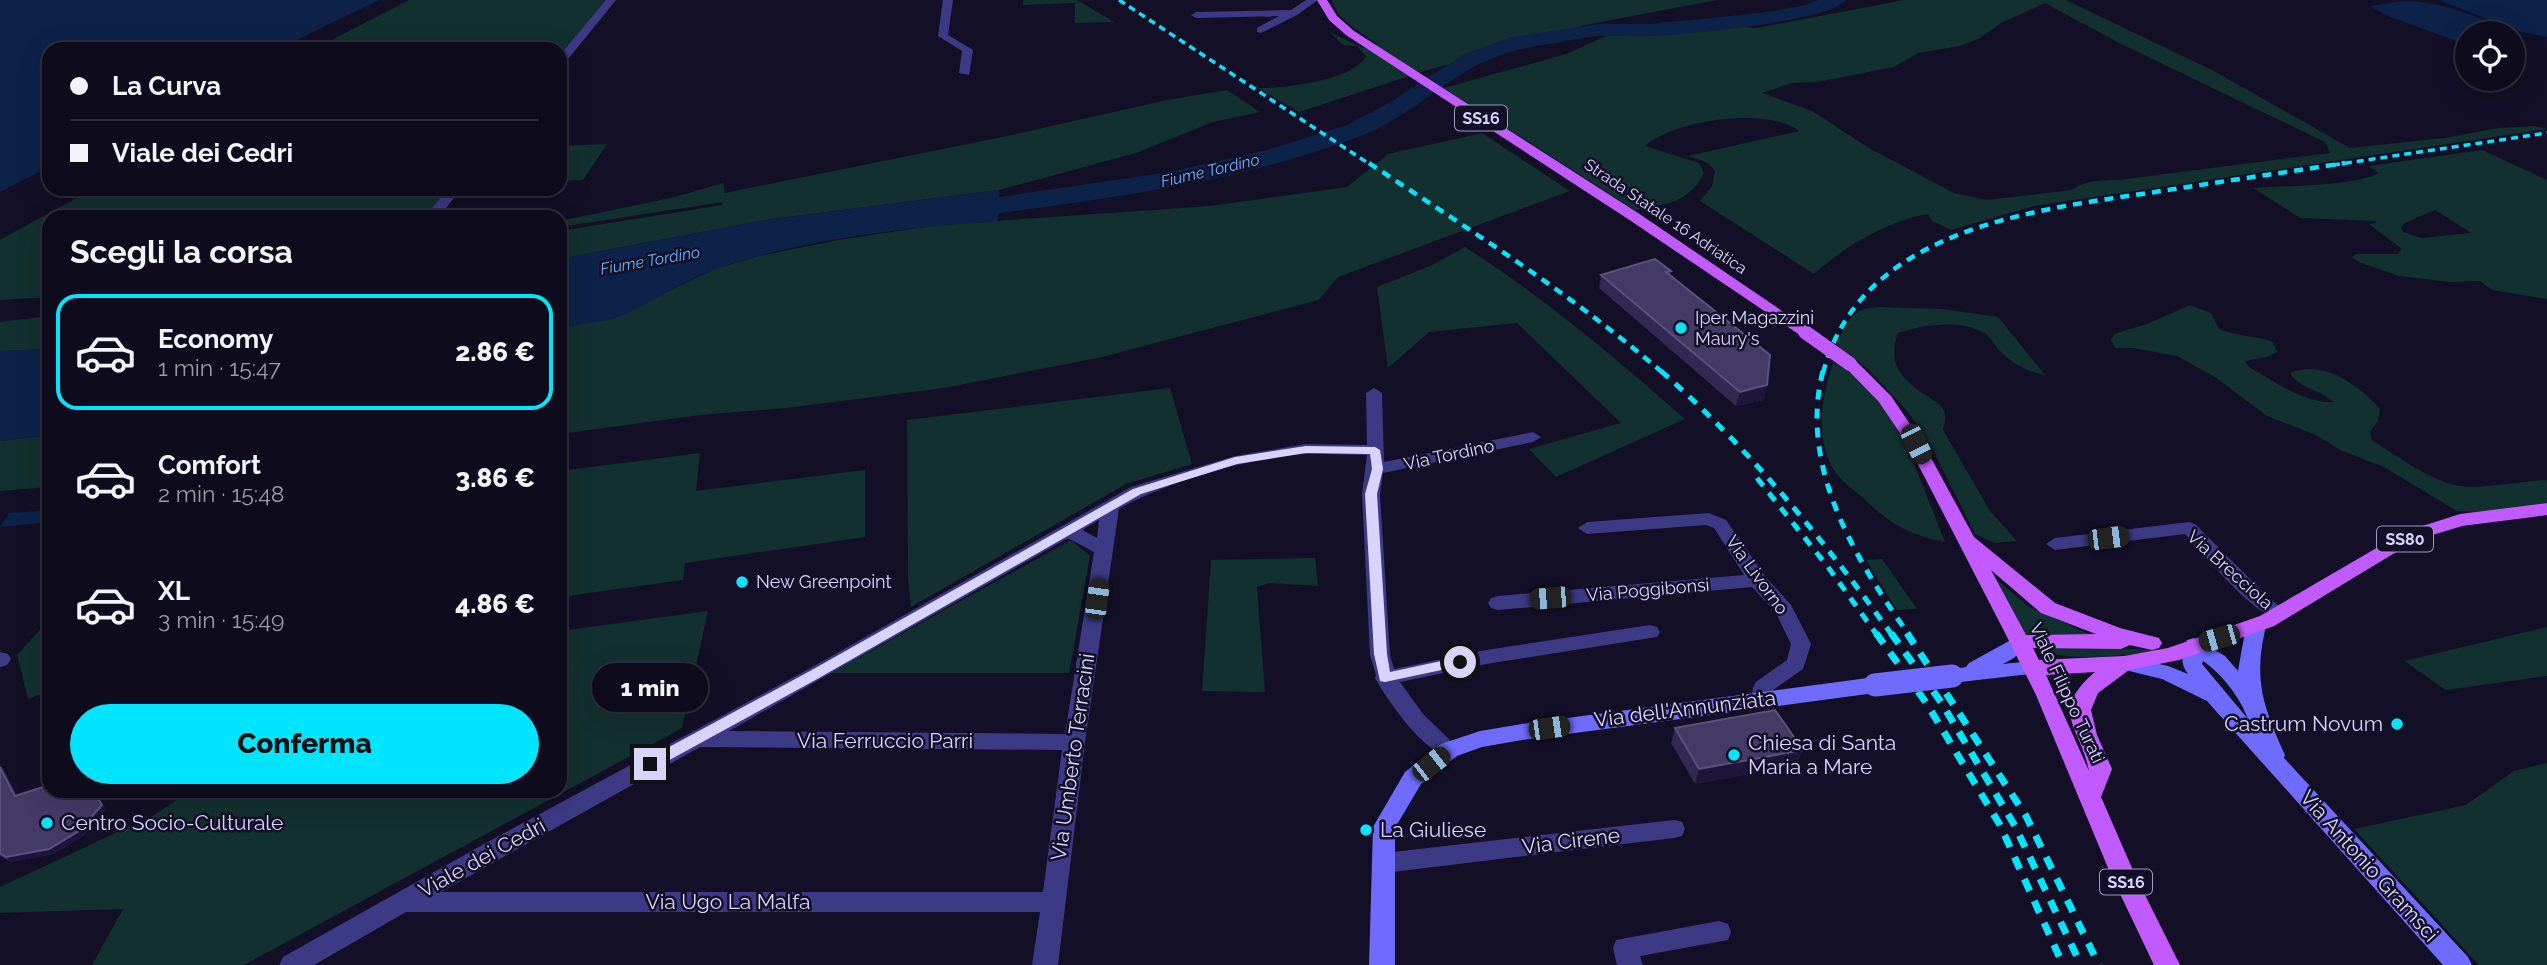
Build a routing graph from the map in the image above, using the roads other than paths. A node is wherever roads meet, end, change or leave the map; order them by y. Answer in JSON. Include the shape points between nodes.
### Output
{"nodes":[{"id":1,"x":611,"y":0,"type":"edge"},
{"id":2,"x":948,"y":0,"type":"edge"},
{"id":3,"x":1313,"y":0,"type":"edge"},
{"id":4,"x":1322,"y":0,"type":"edge"},
{"id":5,"x":1293,"y":13,"type":"junction"},
{"id":6,"x":1196,"y":15,"type":"dead end"},
{"id":7,"x":1261,"y":30,"type":"dead end"},
{"id":8,"x":567,"y":53,"type":"edge"},
{"id":9,"x":965,"y":73,"type":"dead end"},
{"id":10,"x":449,"y":196,"type":"edge"},
{"id":11,"x":438,"y":210,"type":"edge"},
{"id":12,"x":1374,"y":393,"type":"dead end"},
{"id":13,"x":1533,"y":437,"type":"dead end"},
{"id":14,"x":1916,"y":444,"type":"joint"},
{"id":15,"x":1376,"y":460,"type":"junction"},
{"id":16,"x":1111,"y":504,"type":"junction"},
{"id":17,"x":2547,"y":509,"type":"edge"},
{"id":18,"x":1587,"y":528,"type":"dead end"},
{"id":19,"x":1067,"y":530,"type":"junction"},
{"id":20,"x":1964,"y":537,"type":"junction"},
{"id":21,"x":2055,"y":544,"type":"dead end"},
{"id":22,"x":1104,"y":549,"type":"junction"},
{"id":23,"x":1757,"y":580,"type":"junction"},
{"id":24,"x":1498,"y":603,"type":"dead end"},
{"id":25,"x":2279,"y":614,"type":"junction"},
{"id":26,"x":2256,"y":626,"type":"junction"},
{"id":27,"x":1650,"y":632,"type":"dead end"},
{"id":28,"x":2020,"y":642,"type":"junction"},
{"id":29,"x":2152,"y":643,"type":"junction"},
{"id":30,"x":2194,"y":645,"type":"junction"},
{"id":31,"x":2124,"y":663,"type":"junction"},
{"id":32,"x":2032,"y":668,"type":"junction"},
{"id":33,"x":1952,"y":676,"type":"junction"},
{"id":34,"x":1385,"y":678,"type":"junction"},
{"id":35,"x":2249,"y":697,"type":"junction"},
{"id":36,"x":1763,"y":699,"type":"junction"},
{"id":37,"x":2218,"y":700,"type":"junction"},
{"id":38,"x":695,"y":739,"type":"junction"},
{"id":39,"x":1074,"y":742,"type":"junction"},
{"id":40,"x":1449,"y":750,"type":"junction"},
{"id":41,"x":2279,"y":768,"type":"junction"},
{"id":42,"x":2090,"y":797,"type":"junction"},
{"id":43,"x":1674,"y":829,"type":"dead end"},
{"id":44,"x":1384,"y":863,"type":"junction"},
{"id":45,"x":404,"y":902,"type":"junction"},
{"id":46,"x":1052,"y":902,"type":"junction"},
{"id":47,"x":1719,"y":932,"type":"dead end"},
{"id":48,"x":292,"y":965,"type":"edge"},
{"id":49,"x":1045,"y":965,"type":"edge"},
{"id":50,"x":1382,"y":965,"type":"edge"},
{"id":51,"x":1630,"y":965,"type":"edge"},
{"id":52,"x":2167,"y":965,"type":"edge"},
{"id":53,"x":2459,"y":965,"type":"edge"}],
"edges":[{"from":1,"to":8,"type":"street"},
{"from":2,"to":9,"type":"street","via":[[943,36],[968,50]]},
{"from":3,"to":5,"type":"street"},
{"from":4,"to":14,"type":"main road","name":"Strada Statale 16 Adriatica","number":"SS16","bridge":true,"via":[[1340,25],[1370,47],[1850,364],[1885,399]]},
{"from":5,"to":6,"type":"street"},
{"from":5,"to":7,"type":"street"},
{"from":10,"to":11,"type":"street"},
{"from":12,"to":15,"type":"street"},
{"from":13,"to":15,"type":"street","name":"Via Tordino"},
{"from":14,"to":20,"type":"main road","name":"Viale Filippo Turati","number":"SS16"},
{"from":15,"to":16,"type":"street","name":"Via Tordino","via":[[1306,449],[1235,461],[1137,491]]},
{"from":15,"to":34,"type":"street","name":"Via Tordino","via":[[1371,494]]},
{"from":16,"to":19,"type":"street","name":"Viale dei Cedri"},
{"from":16,"to":22,"type":"street","name":"Via Umberto Terracini"},
{"from":17,"to":25,"type":"main road","number":"SS80","via":[[2460,520],[2410,536]]},
{"from":18,"to":23,"type":"street","name":"Via Livorno","via":[[1709,519],[1720,524]]},
{"from":19,"to":22,"type":"street"},
{"from":19,"to":38,"type":"street","name":"Viale dei Cedri"},
{"from":20,"to":28,"type":"main road","name":"Viale Filippo Turati","number":"SS16"},
{"from":20,"to":29,"type":"main road","number":"SS80","via":[[2048,608]]},
{"from":21,"to":25,"type":"street","name":"Via Brecciola","via":[[2189,528]]},
{"from":22,"to":39,"type":"street","name":"Via Umberto Terracini"},
{"from":23,"to":24,"type":"street","name":"Via Poggibonsi"},
{"from":23,"to":36,"type":"street","name":"Via Livorno","via":[[1784,610],[1801,644],[1796,664],[1762,687]]},
{"from":25,"to":26,"type":"main road","number":"SS80"},
{"from":26,"to":30,"type":"main road","number":"SS80"},
{"from":26,"to":35,"type":"street","name":"Via Antonio Gramsci","via":[[2247,662]]},
{"from":27,"to":34,"type":"street"},
{"from":28,"to":29,"type":"main road","number":"SS80"},
{"from":28,"to":32,"type":"main road","name":"Viale Filippo Turati","number":"SS16"},
{"from":28,"to":33,"type":"street","name":"Via dell'Annunziata","via":[[1986,665]]},
{"from":29,"to":30,"type":"main road","number":"SS80"},
{"from":30,"to":31,"type":"main road","number":"SS80","via":[[2172,655]]},
{"from":30,"to":35,"type":"street","name":"Via Antonio Gramsci","via":[[2218,661]]},
{"from":30,"to":37,"type":"street","name":"Via Antonio Gramsci","via":[[2192,665]]},
{"from":31,"to":32,"type":"main road","number":"SS80"},
{"from":31,"to":37,"type":"street","name":"Via Antonio Gramsci","via":[[2168,673]]},
{"from":31,"to":42,"type":"main road","number":"SS80","via":[[2102,676],[2082,699],[2085,734],[2101,769]]},
{"from":32,"to":33,"type":"street","name":"Via dell'Annunziata"},
{"from":32,"to":42,"type":"main road","name":"Viale Filippo Turati","number":"SS16"},
{"from":33,"to":36,"type":"street","name":"Via dell'Annunziata","bridge":true},
{"from":34,"to":40,"type":"street","name":"Via Tordino","via":[[1395,695]]},
{"from":35,"to":41,"type":"street","name":"Via Antonio Gramsci"},
{"from":36,"to":40,"type":"street","name":"Via dell'Annunziata","via":[[1522,732]]},
{"from":37,"to":41,"type":"street","name":"Via Antonio Gramsci"},
{"from":38,"to":39,"type":"street","name":"Via Ferruccio Parri"},
{"from":38,"to":45,"type":"street","name":"Viale dei Cedri"},
{"from":39,"to":46,"type":"street","name":"Via Umberto Terracini"},
{"from":40,"to":44,"type":"street","name":"Via dell'Annunziata","via":[[1413,778],[1388,820]]},
{"from":41,"to":53,"type":"street","name":"Via Antonio Gramsci"},
{"from":42,"to":52,"type":"main road","name":"Viale Filippo Turati","number":"SS16"},
{"from":43,"to":44,"type":"street","name":"Via Cirene"},
{"from":44,"to":50,"type":"street","name":"Via dell'Annunziata"},
{"from":45,"to":46,"type":"street","name":"Via Ugo La Malfa"},
{"from":45,"to":48,"type":"street","name":"Viale dei Cedri"},
{"from":46,"to":49,"type":"street","name":"Via Umberto Terracini"},
{"from":47,"to":51,"type":"street","via":[[1625,948]]}]}
